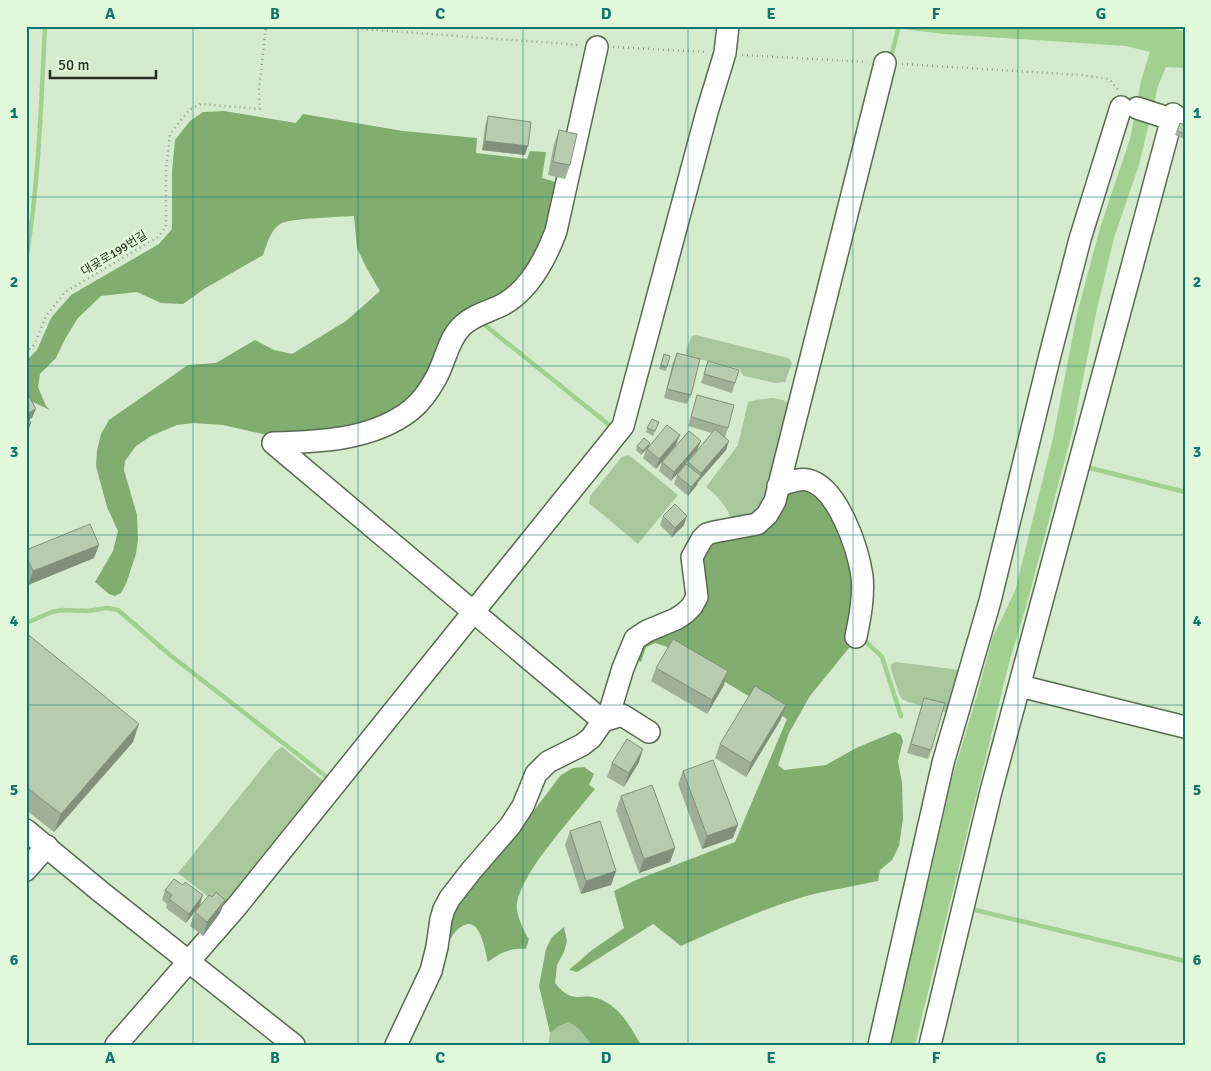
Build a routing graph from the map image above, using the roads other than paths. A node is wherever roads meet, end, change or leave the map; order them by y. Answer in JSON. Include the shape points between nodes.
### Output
{"nodes":[{"id":1,"x":728,"y":26,"type":"edge"},
{"id":2,"x":598,"y":47,"type":"dead end"},
{"id":3,"x":885,"y":63,"type":"dead end"},
{"id":4,"x":1154,"y":114,"type":"edge"},
{"id":5,"x":778,"y":486,"type":"junction"},
{"id":6,"x":474,"y":612,"type":"junction"},
{"id":7,"x":856,"y":637,"type":"dead end"},
{"id":8,"x":1020,"y":686,"type":"junction"},
{"id":9,"x":604,"y":720,"type":"junction"},
{"id":10,"x":1185,"y":727,"type":"edge"},
{"id":11,"x":649,"y":732,"type":"dead end"},
{"id":12,"x":26,"y":830,"type":"edge"},
{"id":13,"x":47,"y":846,"type":"junction"},
{"id":14,"x":26,"y":870,"type":"edge"},
{"id":15,"x":188,"y":960,"type":"junction"},
{"id":16,"x":116,"y":1045,"type":"edge"},
{"id":17,"x":294,"y":1045,"type":"edge"},
{"id":18,"x":396,"y":1045,"type":"edge"},
{"id":19,"x":879,"y":1045,"type":"edge"},
{"id":20,"x":930,"y":1045,"type":"edge"}],
"edges":[{"from":1,"to":6,"type":"lane","via":[[725,53],[624,426]]},
{"from":2,"to":6,"type":"lane","via":[[556,231],[527,284],[505,303],[462,325],[423,398],[398,419],[380,428],[330,439],[273,443]]},
{"from":3,"to":5,"type":"lane"},
{"from":4,"to":8,"type":"lane"},
{"from":4,"to":19,"type":"lane","via":[[1080,239],[990,601],[944,763]]},
{"from":5,"to":7,"type":"lane","via":[[807,480],[819,484],[845,520],[862,576],[862,604]]},
{"from":5,"to":9,"type":"lane","via":[[774,502],[763,521],[714,532],[702,538],[692,557],[697,597],[685,613],[635,639]]},
{"from":6,"to":9,"type":"lane"},
{"from":6,"to":15,"type":"lane","via":[[237,906]]},
{"from":8,"to":10,"type":"lane"},
{"from":8,"to":20,"type":"lane","via":[[991,791]]},
{"from":9,"to":11,"type":"lane","via":[[622,715]]},
{"from":9,"to":18,"type":"lane","via":[[591,738],[548,762],[536,774],[523,806],[510,826],[450,898],[441,919],[431,971]]},
{"from":12,"to":13,"type":"lane"},
{"from":13,"to":14,"type":"lane"},
{"from":13,"to":15,"type":"lane"},
{"from":15,"to":16,"type":"lane"},
{"from":15,"to":17,"type":"lane"}]}
